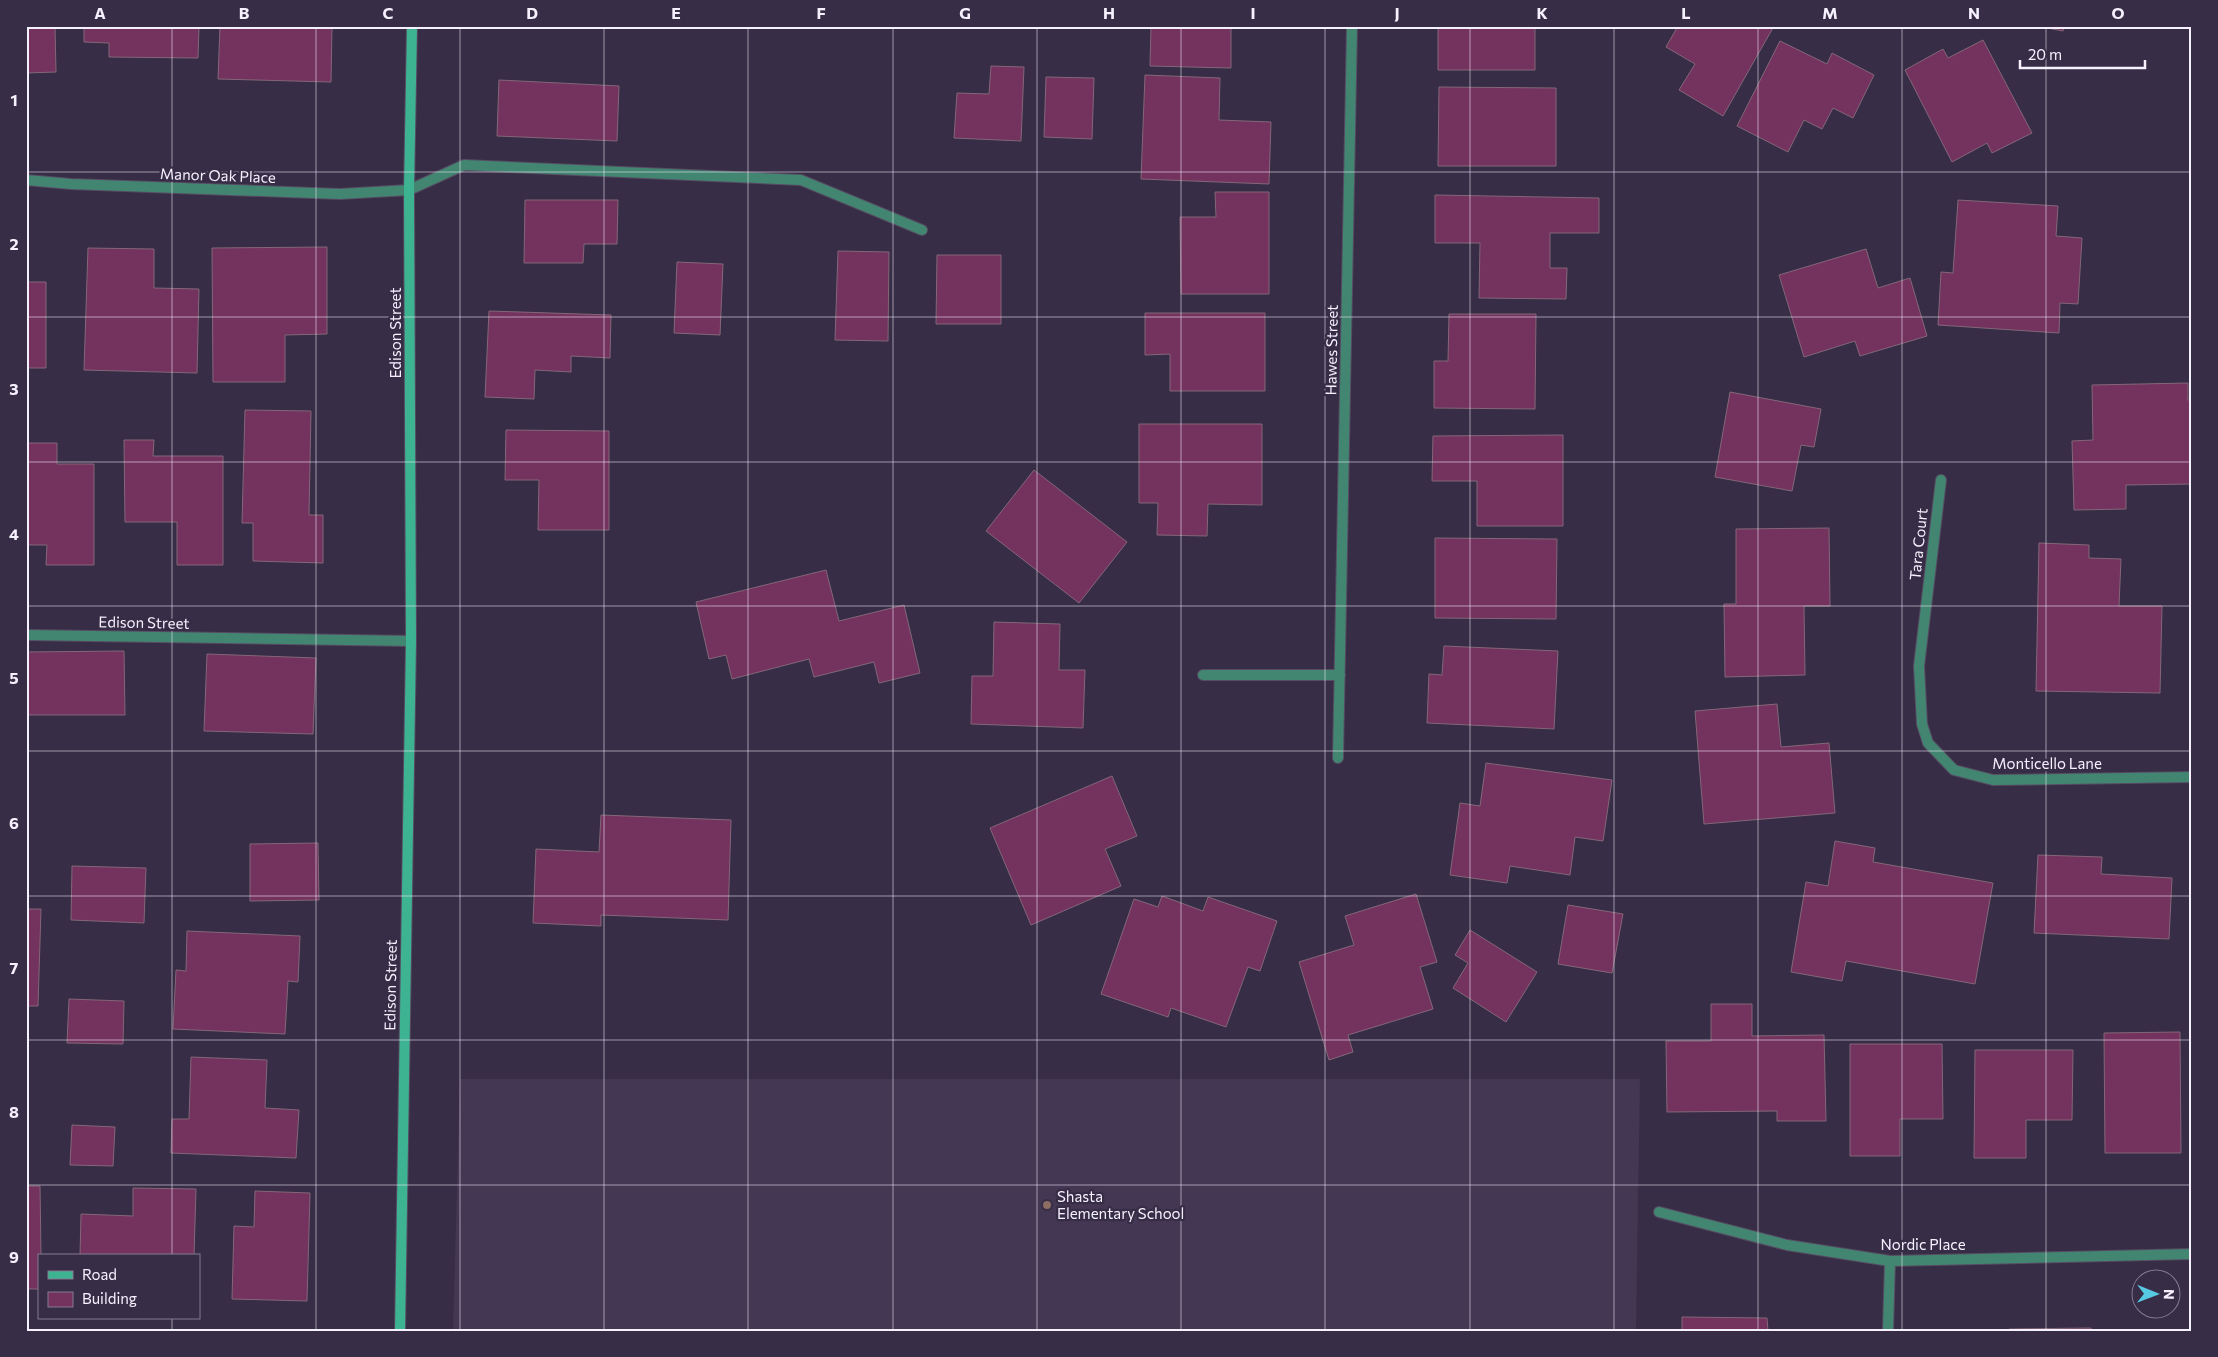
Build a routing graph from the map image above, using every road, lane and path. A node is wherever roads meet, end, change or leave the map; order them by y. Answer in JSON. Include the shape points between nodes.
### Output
{"nodes":[{"id":1,"x":412,"y":26,"type":"edge"},
{"id":2,"x":1352,"y":26,"type":"edge"},
{"id":3,"x":26,"y":180,"type":"edge"},
{"id":4,"x":409,"y":190,"type":"junction"},
{"id":5,"x":922,"y":230,"type":"dead end"},
{"id":6,"x":1941,"y":480,"type":"dead end"},
{"id":7,"x":1926,"y":610,"type":"joint"},
{"id":8,"x":26,"y":635,"type":"edge"},
{"id":9,"x":410,"y":640,"type":"junction"},
{"id":10,"x":1203,"y":675,"type":"dead end"},
{"id":11,"x":1340,"y":675,"type":"junction"},
{"id":12,"x":1338,"y":758,"type":"dead end"},
{"id":13,"x":2192,"y":777,"type":"edge"},
{"id":14,"x":1658,"y":1212,"type":"dead end"},
{"id":15,"x":2192,"y":1254,"type":"edge"},
{"id":16,"x":1890,"y":1261,"type":"junction"},
{"id":17,"x":400,"y":1331,"type":"edge"},
{"id":18,"x":1888,"y":1331,"type":"edge"}],
"edges":[{"from":1,"to":4,"type":"street","name":"Edison Street"},
{"from":2,"to":11,"type":"street","name":"Hawes Street"},
{"from":3,"to":4,"type":"street","name":"Manor Oak Place","via":[[340,194]]},
{"from":4,"to":5,"type":"street","via":[[464,165],[801,180]]},
{"from":4,"to":9,"type":"street","name":"Edison Street"},
{"from":6,"to":7,"type":"street","name":"Tara Court"},
{"from":7,"to":13,"type":"street","name":"Monticello Lane","via":[[1919,666],[1922,724],[1928,743],[1954,770],[1993,780]]},
{"from":8,"to":9,"type":"street","name":"Edison Street"},
{"from":9,"to":17,"type":"street","name":"Edison Street"},
{"from":10,"to":11,"type":"street"},
{"from":11,"to":12,"type":"street","name":"Hawes Street"},
{"from":14,"to":16,"type":"street","name":"Nordic Place","via":[[1787,1245]]},
{"from":15,"to":16,"type":"street","name":"Nordic Place"},
{"from":16,"to":18,"type":"street"}]}
